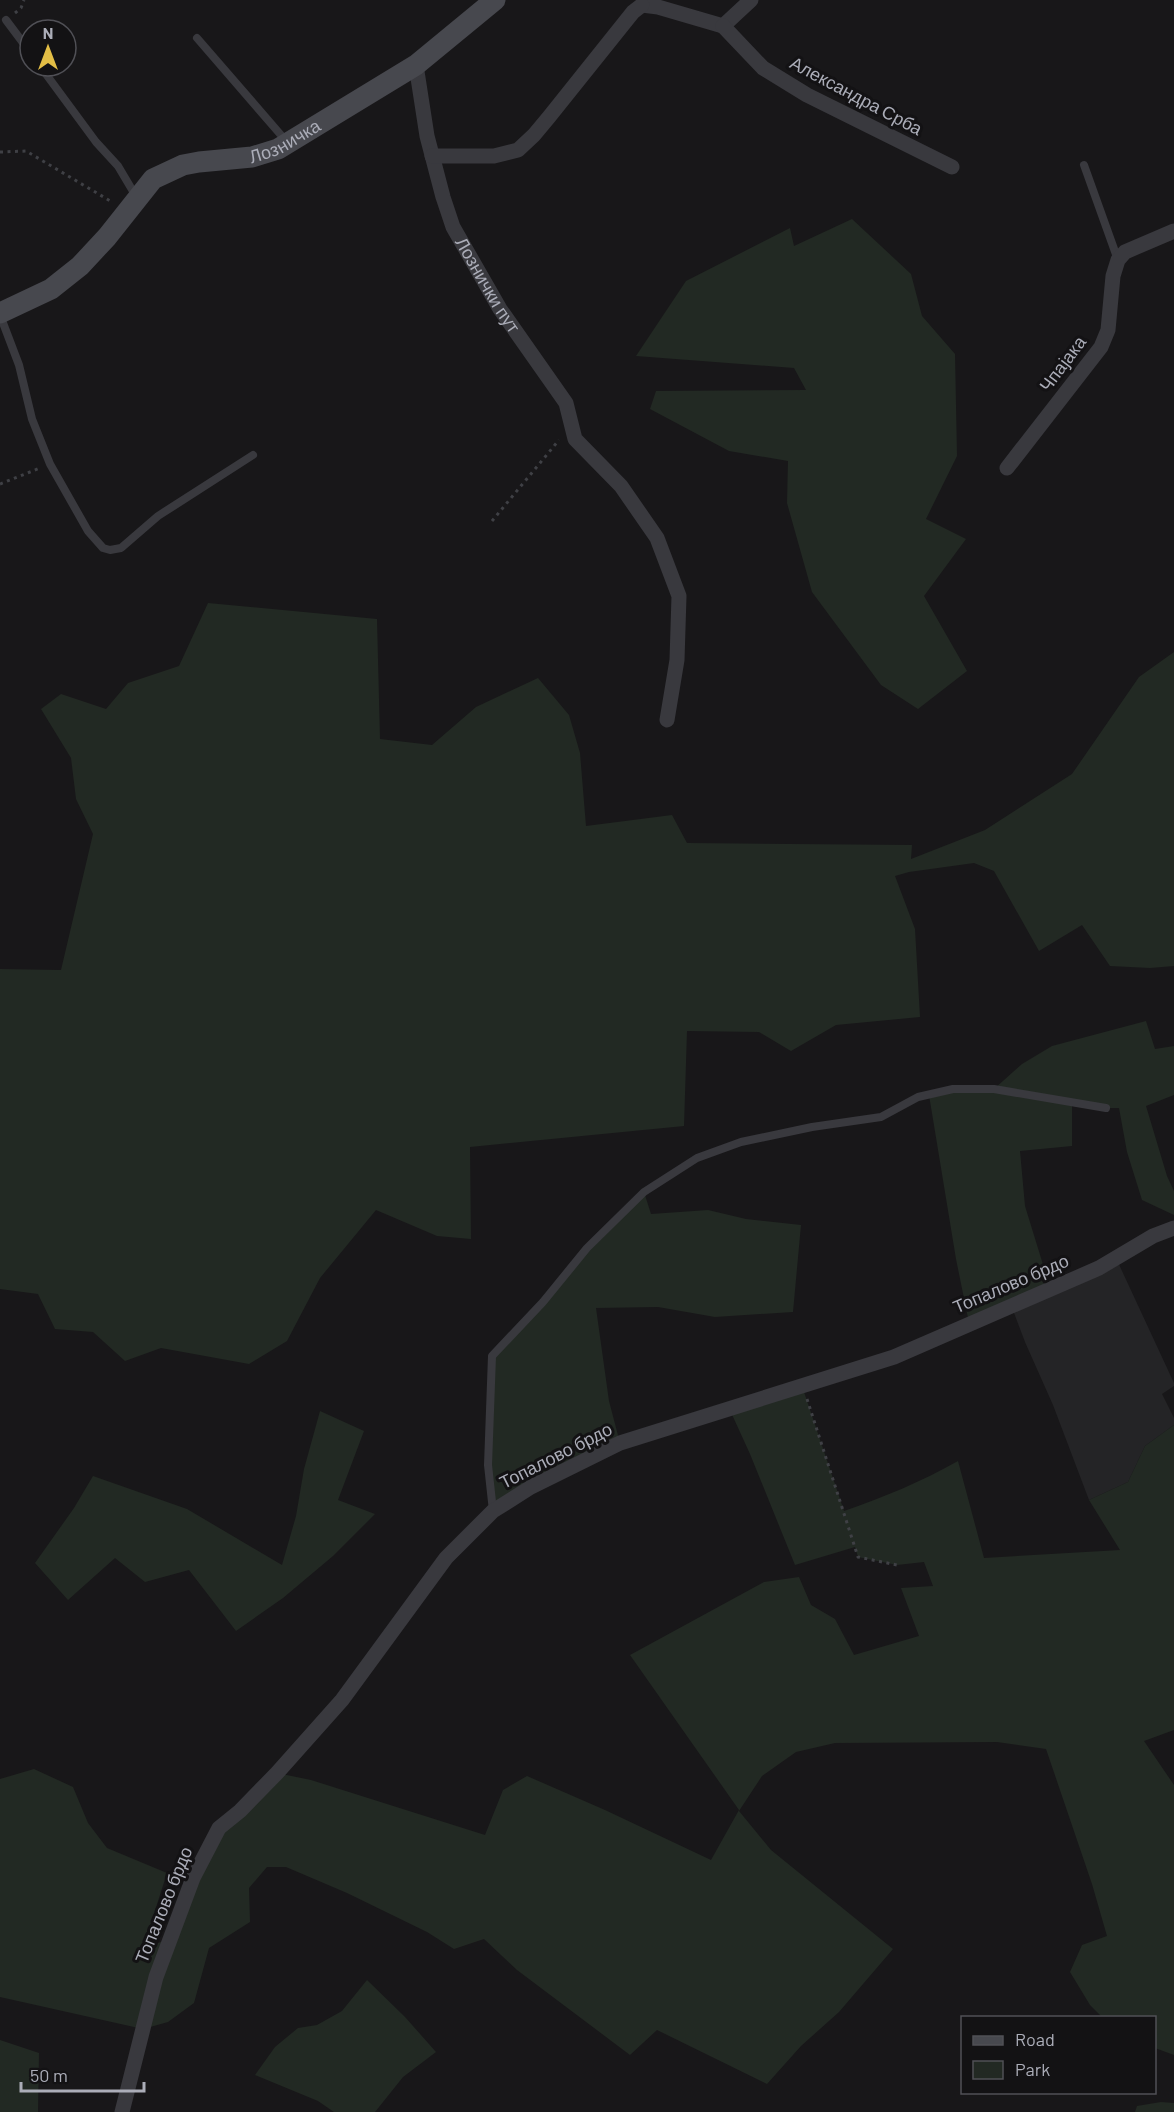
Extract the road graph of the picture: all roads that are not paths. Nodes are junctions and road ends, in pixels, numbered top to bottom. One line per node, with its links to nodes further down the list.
1 (495, 0): 8 (street, Лозничка)
2 (751, 0): 5 (street)
3 (643, 3): 5 (street, Александра Срба); 11 (street)
4 (6, 20): 6 (lane)
5 (723, 26): 13 (street, Александра Срба)
6 (18, 36)
7 (197, 38): 10 (lane)
8 (416, 65): 10 (street, Лозничка); 11 (street, Лознички пут)
9 (49, 78): 14 (lane)
10 (288, 143): 14 (street, Лозничка)
11 (432, 156): 20 (street, Лознички пут)
12 (1084, 165): 16 (lane)
13 (952, 167)
14 (132, 204): 17 (street, Лозничка)
15 (1174, 231): 16 (street)
16 (1118, 260): 19 (street, Чпајака)
17 (0, 314): 18 (lane)
18 (253, 455)
19 (1007, 468)
20 (667, 720)
21 (1106, 1108): 23 (lane)
22 (1174, 1228): 23 (street, Топалово брдо)
23 (493, 1510): 24 (street, Топалово брдо)
24 (122, 2112)

